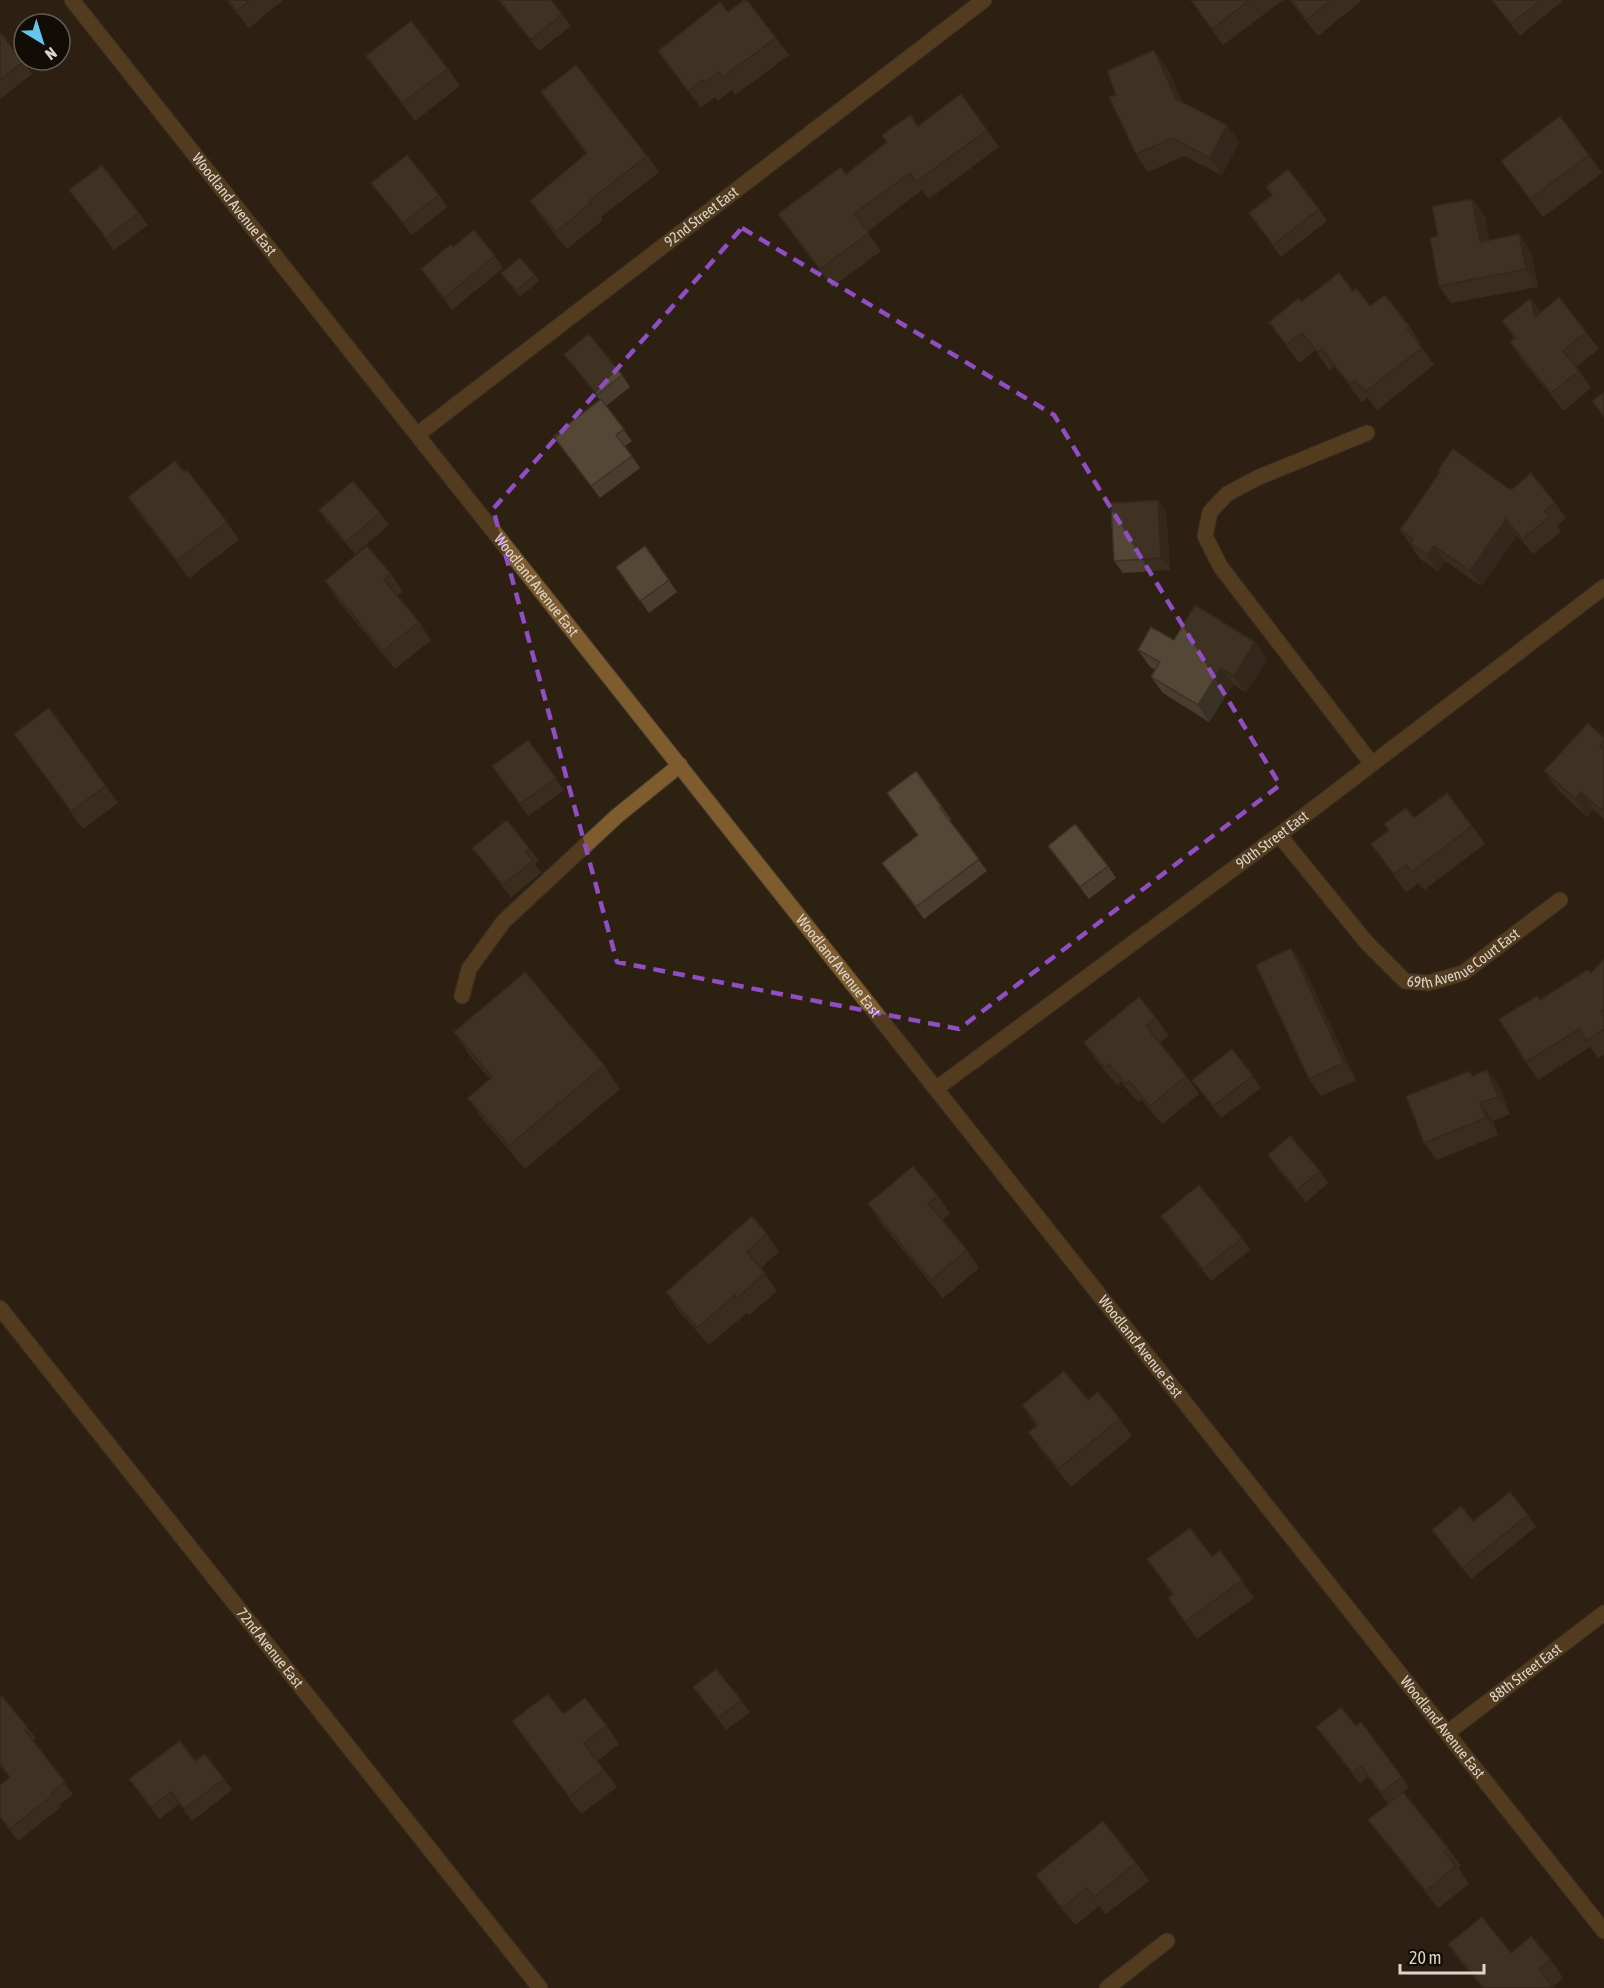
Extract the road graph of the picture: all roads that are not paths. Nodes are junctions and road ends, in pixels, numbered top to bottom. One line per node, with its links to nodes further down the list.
1 (72, 0): 4 (street, Woodland Avenue East)
2 (984, 0): 4 (street, 92nd Street East)
3 (1367, 433): 6 (street)
4 (418, 434): 7 (street, Woodland Avenue East)
5 (1604, 587): 6 (street, 90th Street East)
6 (1372, 764): 8 (street, 90th Street East)
7 (680, 765): 10 (street); 11 (street, Woodland Avenue East)
8 (1279, 835): 9 (street, 69th Avenue Court East); 11 (street, 90th Street East)
9 (1560, 900)
10 (462, 996)
11 (937, 1088): 14 (street, Woodland Avenue East)
12 (0, 1308): 17 (street, 72nd Avenue East)
13 (1604, 1613): 14 (street, 88th Street East)
14 (1447, 1733): 15 (street, Woodland Avenue East)
15 (1604, 1931)
16 (1167, 1941): 18 (street)
17 (540, 1988)
18 (1107, 1988)

